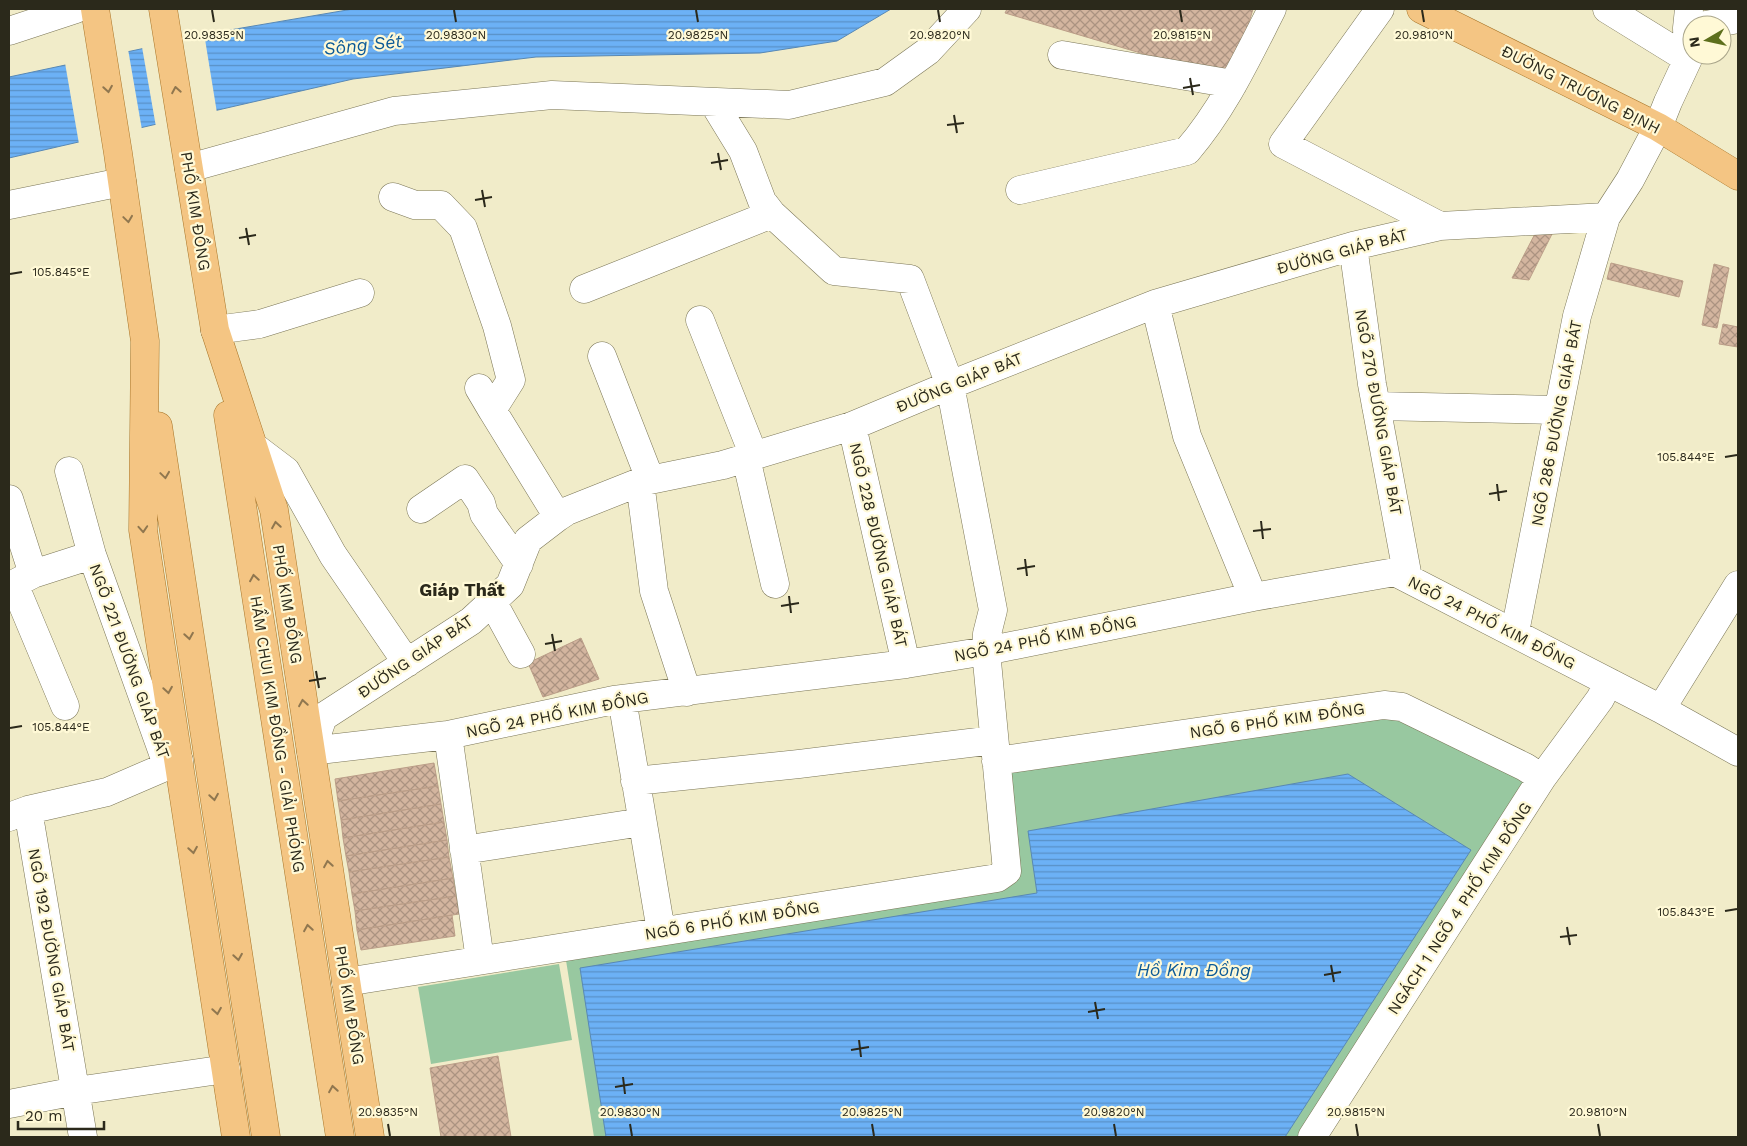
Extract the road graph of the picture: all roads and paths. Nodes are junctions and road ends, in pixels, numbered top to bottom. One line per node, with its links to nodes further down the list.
1 (76, 9): 9 (street)
2 (95, 9): 18 (main road, one-way to 18)
3 (967, 9): 14 (street)
4 (1272, 9): 13 (street)
5 (1380, 9): 24 (street)
6 (1421, 9): 15 (main road, ĐƯỜNG TRƯƠNG ĐỊNH)
7 (1607, 9): 11 (street)
8 (164, 20): 16 (main road, PHỐ KIM ĐỒNG, one-way to 8)
9 (9, 31)
10 (1062, 54): 13 (street)
11 (1682, 55)
12 (1685, 65): 15 (street)
13 (1234, 84): 19 (street)
14 (713, 102): 16 (street); 22 (street)
15 (1658, 127): 17 (main road, ĐƯỜNG TRƯƠNG ĐỊNH); 23 (street)
16 (189, 168): 30 (main road, PHỐ KIM ĐỒNG)
17 (1738, 176)
18 (122, 182): 21 (street); 31 (main road, one-way to 31)
19 (1020, 190)
20 (393, 197): 43 (street)
21 (9, 205)
22 (772, 214): 26 (street); 33 (street, NGÕ 6 PHỐ KIM ĐỒNG)
23 (1606, 217): 24 (street, ĐƯỜNG GIÁP BÁT); 35 (street, NGÕ 286 ĐƯỜNG GIÁP BÁT)
24 (1440, 226): 25 (street, ĐƯỜNG GIÁP BÁT)
25 (1353, 246): 28 (street, ĐƯỜNG GIÁP BÁT); 34 (street, NGÕ 270 ĐƯỜNG GIÁP BÁT)
26 (584, 289)
27 (360, 292): 30 (street)
28 (1155, 304): 33 (street, ĐƯỜNG GIÁP BÁT); 50 (street)
29 (700, 320): 38 (street)
30 (215, 330): 37 (main road, PHỐ KIM ĐỒNG); 81 (main road, HẦM CHUI KIM ĐỒNG - GIẢI PHÓNG, one-way to 30)
31 (145, 341): 66 (main road, one-way to 66); 80 (main road, one-way to 80)
32 (602, 356): 40 (street)
33 (950, 385): 36 (street, ĐƯỜNG GIÁP BÁT); 53 (street, NGÕ 6 PHỐ KIM ĐỒNG)
34 (1376, 406): 35 (street); 47 (street, NGÕ 270 ĐƯỜNG GIÁP BÁT)
35 (1558, 410): 52 (street, NGÕ 286 ĐƯỜNG GIÁP BÁT)
36 (852, 426): 38 (street, ĐƯỜNG GIÁP BÁT); 56 (street, NGÕ 228 ĐƯỜNG GIÁP BÁT)
37 (253, 446): 55 (street); 64 (main road, PHỐ KIM ĐỒNG, one-way to 37)
38 (750, 457): 40 (street, ĐƯỜNG GIÁP BÁT); 48 (street)
39 (68, 471): 44 (street, NGÕ 221 ĐƯỜNG GIÁP BÁT)
40 (645, 481): 43 (street, ĐƯỜNG GIÁP BÁT); 58 (street)
41 (9, 499): 46 (street)
42 (422, 509): 45 (street)
43 (558, 517): 45 (street, ĐƯỜNG GIÁP BÁT)
44 (92, 555): 46 (street, NGÕ 221 ĐƯỜNG GIÁP BÁT); 66 (street, NGÕ 221 ĐƯỜNG GIÁP BÁT)
45 (519, 564): 51 (street, ĐƯỜNG GIÁP BÁT)
46 (33, 574): 60 (street, NGÕ 221 ĐƯỜNG GIÁP BÁT)
47 (1408, 578): 50 (street, NGÕ 24 PHỐ KIM ĐỒNG); 52 (street, NGÕ 24 PHỐ KIM ĐỒNG)
48 (775, 584)
49 (1738, 585): 61 (street)
50 (1253, 597): 53 (street, NGÕ 24 PHỐ KIM ĐỒNG)
51 (492, 601): 54 (street); 55 (street, ĐƯỜNG GIÁP BÁT)
52 (1515, 632): 57 (street, NGÕ 24 PHỐ KIM ĐỒNG)
53 (986, 651): 56 (street, NGÕ 24 PHỐ KIM ĐỒNG); 63 (street, NGÕ 6 PHỐ KIM ĐỒNG)
54 (521, 654)
55 (407, 663): 64 (street, ĐƯỜNG GIÁP BÁT)
56 (906, 664): 58 (street, NGÕ 24 PHỐ KIM ĐỒNG)
57 (1609, 682): 61 (street, NGÕ 24 PHỐ KIM ĐỒNG); 67 (street, NGÁCH 1 NGÕ 4 PHỐ KIM ĐỒNG)
58 (686, 692): 59 (street, NGÕ 24 PHỐ KIM ĐỒNG)
59 (622, 699): 62 (street, NGÕ 24 PHỐ KIM ĐỒNG); 68 (street)
60 (65, 706)
61 (1661, 709): 65 (street, NGÕ 24 PHỐ KIM ĐỒNG)
62 (448, 735): 64 (street, NGÕ 24 PHỐ KIM ĐỒNG); 71 (street)
63 (995, 750): 67 (street, NGÕ 6 PHỐ KIM ĐỒNG); 68 (street); 72 (street, NGÕ 6 PHỐ KIM ĐỒNG)
64 (311, 751): 74 (main road, PHỐ KIM ĐỒNG, one-way to 64)
65 (1738, 752)
66 (173, 764): 69 (street); 75 (main road, one-way to 75)
67 (1542, 778): 83 (street, NGÁCH 1 NGÕ 4 PHỐ KIM ĐỒNG)
68 (635, 781): 70 (street)
69 (18, 813): 76 (street, NGÕ 192 ĐƯỜNG GIÁP BÁT)
70 (642, 822): 71 (street); 72 (street)
71 (464, 850): 73 (street)
72 (661, 931): 73 (street, NGÕ 6 PHỐ KIM ĐỒNG)
73 (480, 960): 74 (street, NGÕ 6 PHỐ KIM ĐỒNG)
74 (346, 982): 82 (main road, PHỐ KIM ĐỒNG)
75 (226, 1069): 76 (street); 79 (main road)
76 (76, 1092): 77 (street); 78 (street, NGÕ 192 ĐƯỜNG GIÁP BÁT)
77 (9, 1104)
78 (83, 1137)
79 (236, 1137)
80 (266, 1137)
81 (340, 1137)
82 (370, 1137)
83 (1312, 1137)

